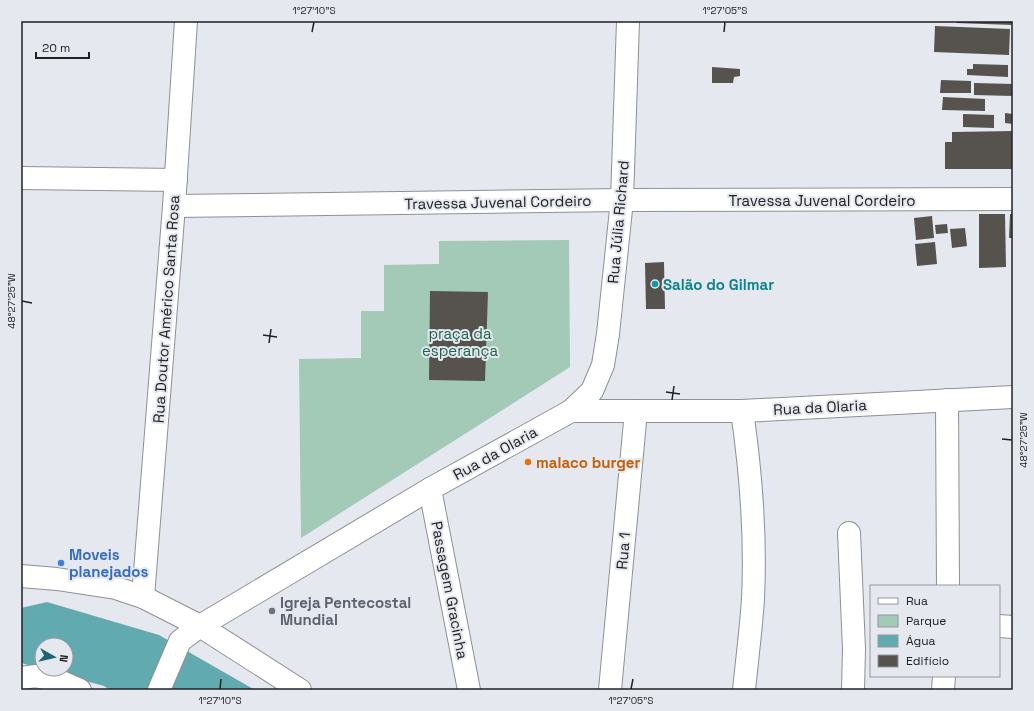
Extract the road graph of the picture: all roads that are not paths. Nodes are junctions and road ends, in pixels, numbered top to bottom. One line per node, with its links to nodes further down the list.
1 (186, 21): 4 (street, Rua Doutor Américo Santa Rosa)
2 (628, 21): 6 (street, Rua Júlia Richard)
3 (21, 178): 4 (street)
4 (176, 180): 7 (street, Rua Doutor Américo Santa Rosa)
5 (1013, 199): 6 (street, Travessa Juvenal Cordeiro)
6 (622, 200): 7 (street, Travessa Juvenal Cordeiro); 10 (street, Rua Júlia Richard)
7 (174, 206): 17 (street, Rua Doutor Américo Santa Rosa)
8 (1013, 397): 9 (street, Rua da Olaria)
9 (946, 400): 12 (street, Rua da Olaria); 16 (street)
10 (571, 411): 11 (street, Rua da Olaria); 13 (street, Rua da Olaria)
11 (636, 411): 12 (street, Rua da Olaria); 28 (street, Rua 1)
12 (742, 411): 29 (street)
13 (430, 489): 18 (street, Rua da Olaria); 27 (street, Passagem Gracinha)
14 (848, 533): 21 (street)
15 (21, 576): 17 (street)
16 (948, 585)
17 (143, 597): 18 (street)
18 (200, 626): 25 (street, Rua da Olaria); 26 (street)
19 (1000, 626): 20 (street)
20 (1013, 627)
21 (863, 649): 30 (street)
22 (944, 677): 31 (street)
23 (21, 678): 24 (street)
24 (80, 690)
25 (159, 690)
26 (300, 690)
27 (469, 690)
28 (610, 690)
29 (744, 690)
30 (853, 690)
31 (943, 690)

